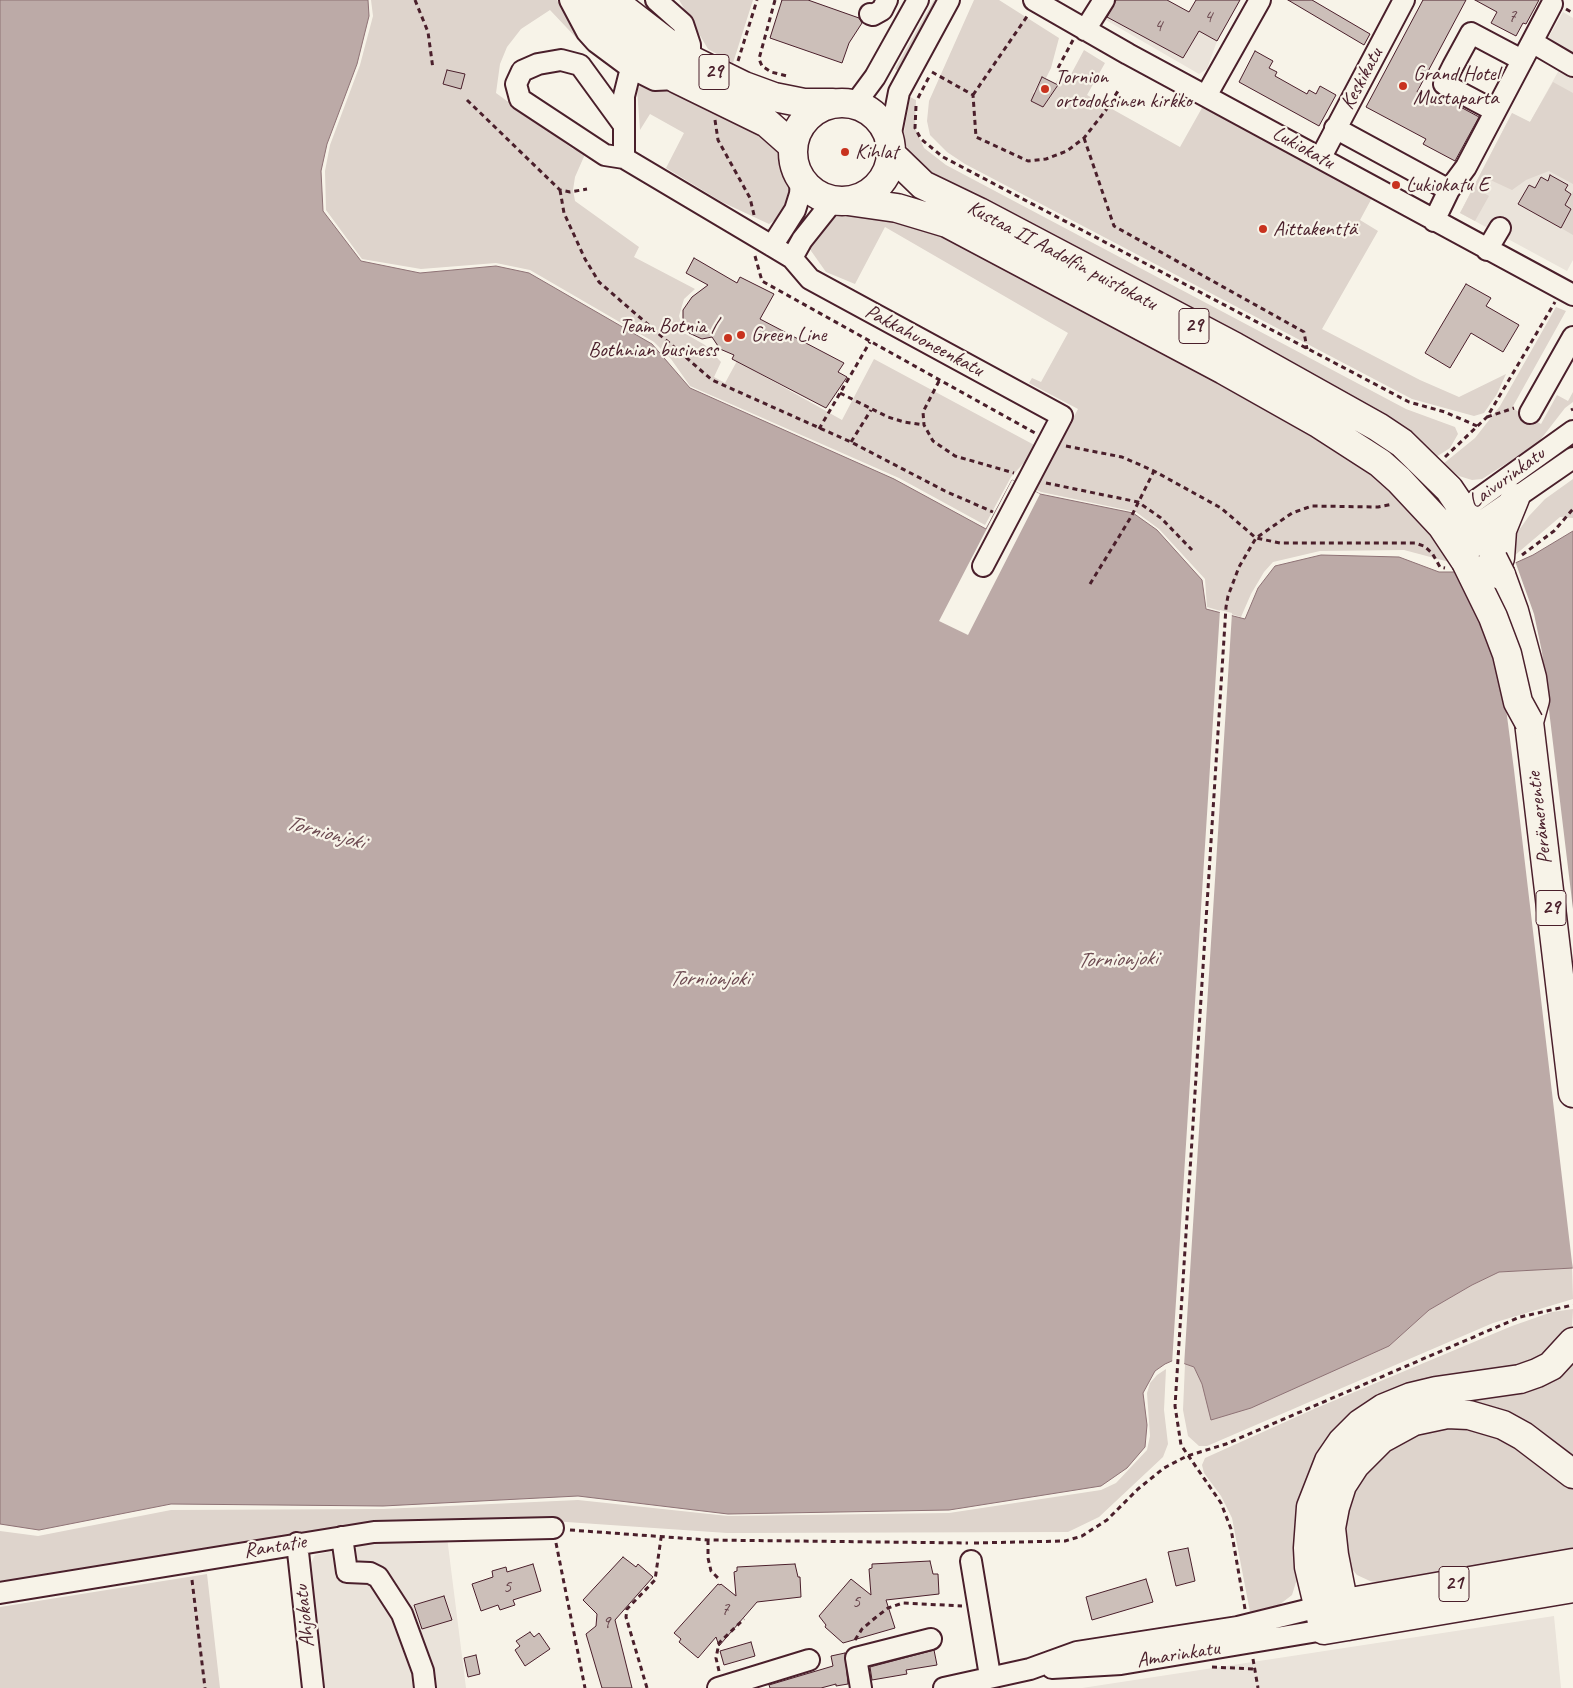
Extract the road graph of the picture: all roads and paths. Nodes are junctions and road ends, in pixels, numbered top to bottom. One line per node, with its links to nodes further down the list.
1 (415, 0): 25 (path)
2 (570, 0): 22 (street)
3 (579, 0): 24 (highway, 29)
4 (612, 0): 24 (highway, 29)
5 (656, 0): 24 (street)
6 (758, 0): 20 (path)
7 (775, 0): 27 (path)
8 (887, 0): 16 (street)
9 (918, 0): 33 (street)
10 (949, 0): 29 (street)
11 (1104, 0): 17 (street)
12 (1260, 0): 31 (street)
13 (1404, 0): 36 (street, Keskikatu)
14 (1552, 4): 18 (street)
15 (1032, 6): 17 (street, Lukiokatu); 30 (path)
16 (870, 14)
17 (1080, 34): 23 (path); 31 (street, Lukiokatu)
18 (1532, 42): 19 (street); 21 (street)
19 (1522, 60): 34 (street); 34 (street)
20 (738, 62)
21 (1573, 66)
22 (630, 68): 24 (street); 35 (street)
23 (1058, 68)
24 (684, 69): 33 (highway, 29); 38 (highway, 29)
25 (433, 70)
26 (932, 72): 30 (path)
27 (791, 77)
28 (1118, 91): 37 (path)
29 (899, 92): 39 (street); 55 (path)
30 (974, 95): 37 (path)
31 (1206, 96): 41 (street, Lukiokatu)
32 (468, 100): 44 (path)
33 (845, 104): 38 (highway); 39 (highway, 29)
34 (1495, 111): 45 (street)
35 (623, 124): 40 (street); 40 (street, Pakkahuoneenkatu)
36 (1335, 128): 41 (street, Keskikatu); 45 (street)
37 (1084, 138): 55 (path)
38 (793, 146): 42 (highway)
39 (891, 146): 46 (highway); 76 (highway, Kustaa II Aadolfin puistokatu / 29)
40 (614, 157): 49 (street, Pakkahuoneenkatu)
41 (1320, 157): 47 (street, Lukiokatu)
42 (801, 180): 46 (highway, 29); 49 (street)
43 (587, 189): 44 (path)
44 (560, 190): 63 (path)
45 (1449, 190): 47 (street)
46 (841, 201): 51 (street); 76 (highway, Kustaa II Aadolfin puistokatu / 29)
47 (1434, 221): 50 (street, Lukiokatu)
48 (1500, 228): 50 (street)
49 (772, 246): 51 (street, Pakkahuoneenkatu)
50 (1487, 250): 52 (street, Lukiokatu)
51 (792, 258): 69 (street, Pakkahuoneenkatu)
52 (1568, 292): 60 (path)
53 (1573, 337): 59 (street)
54 (870, 342): 57 (path)
55 (1307, 348): 62 (path)
56 (939, 381): 61 (path)
57 (840, 393): 58 (path); 63 (path)
58 (871, 410): 61 (path); 65 (path)
59 (1530, 412): 60 (path)
60 (1487, 417): 62 (path)
61 (924, 425): 69 (path)
62 (1477, 426): 67 (path)
63 (819, 429): 65 (path)
64 (1573, 431): 76 (street, Laivurinkatu)
65 (851, 442): 74 (path)
66 (1573, 458): 70 (street, Laivurinkatu)
67 (1442, 460)
68 (1154, 471): 72 (path)
69 (1031, 477): 72 (path); 74 (street)
70 (1515, 498): 76 (street, Laivurinkatu); 78 (highway)
71 (1399, 501): 75 (path)
72 (1138, 502): 77 (path); 80 (path)
73 (1573, 509): 78 (path)
74 (1009, 519): 79 (street)
75 (1256, 538): 76 (path); 85 (path)
76 (1458, 539): 78 (highway, Perämerentie / 29); 81 (highway, Perämerentie / 29, bridge)
77 (1192, 550)
78 (1502, 563): 81 (highway, Perämerentie / 29)
79 (983, 566)
80 (1090, 584)
81 (1529, 722): 82 (highway, Perämerentie / 29)
82 (1573, 1093)
83 (1573, 1305): 85 (path)
84 (1573, 1342): 99 (highway)
85 (1187, 1456): 90 (path); 98 (path)
86 (1573, 1474): 99 (highway)
87 (553, 1528): 88 (street, Rantatie); 89 (path); 110 (path)
88 (342, 1537): 91 (street, Rantatie); 109 (street)
89 (661, 1538): 90 (path); 111 (path)
90 (708, 1540): 95 (path)
91 (297, 1543): 92 (street, Rantatie); 108 (street, Ahjokatu)
92 (189, 1561): 96 (street, Rantatie); 107 (path)
93 (971, 1561): 97 (street)
94 (1569, 1576): 99 (highway, 21)
95 (720, 1580)
96 (0, 1593)
97 (978, 1607): 103 (path); 105 (street)
98 (1245, 1613)
99 (1334, 1617): 105 (street, Amarinkatu)
100 (744, 1619): 106 (path)
101 (931, 1639): 103 (street)
102 (1252, 1657): 114 (path)
103 (856, 1658): 112 (street)
104 (809, 1660): 106 (street)
105 (990, 1676): 113 (street, Amarinkatu)
106 (720, 1687)
107 (205, 1688)
108 (313, 1688)
109 (425, 1688)
110 (586, 1688)
111 (647, 1688)
112 (861, 1688)
113 (944, 1688)
114 (1258, 1688)

